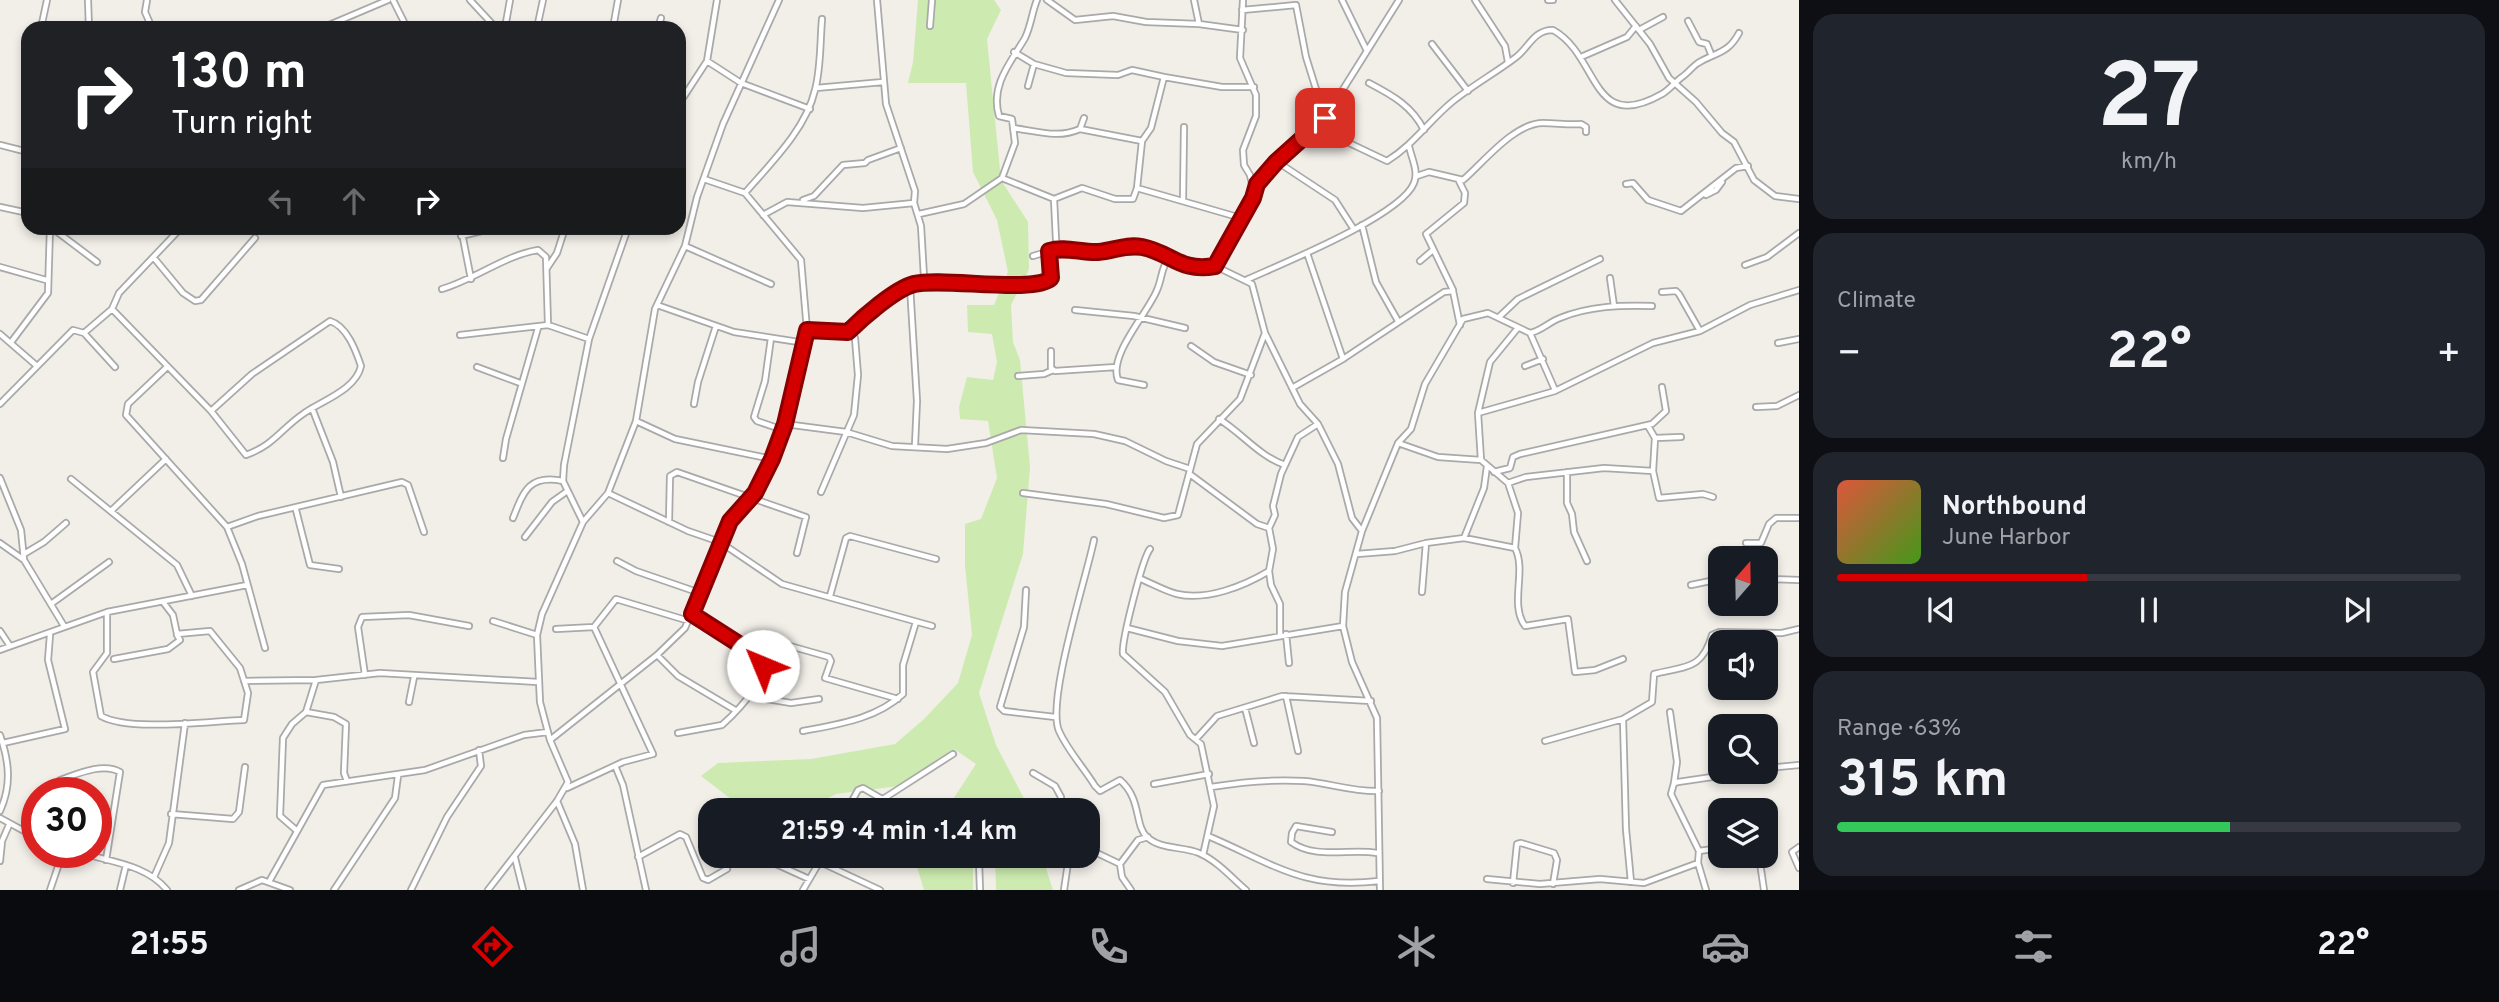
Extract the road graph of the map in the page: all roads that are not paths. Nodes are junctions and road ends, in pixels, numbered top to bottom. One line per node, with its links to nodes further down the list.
1 (47, 0): 26 (street)
2 (88, 0): 27 (street)
3 (147, 0): 28 (street)
4 (391, 0): 29 (street); 30 (street)
5 (470, 0): 31 (street)
6 (510, 0): 32 (street)
7 (544, 0): 33 (street)
8 (618, 0): 34 (street)
9 (717, 0): 47 (street)
10 (779, 0): 52 (street)
11 (877, 0): 51 (street)
12 (932, 0): 38 (street)
13 (1037, 0): 43 (street)
14 (1047, 0): 37 (street)
15 (1194, 0): 37 (street)
16 (1242, 0): 22 (street)
17 (1342, 0): 44 (street)
18 (1399, 0): 44 (street)
19 (1475, 0): 48 (street)
20 (1615, 0): 39 (street)
21 (1296, 3): 22 (street); 62 (street)
22 (1242, 10): 40 (street)
23 (1663, 17): 39 (street)
24 (661, 18): 35 (street)
25 (822, 19): 57 (street)
26 (42, 21)
27 (89, 21)
28 (149, 21)
29 (339, 21)
30 (403, 21)
31 (490, 21)
32 (506, 21)
33 (539, 21)
34 (614, 21)
35 (660, 21)
36 (1688, 21): 46 (street)
37 (1199, 23): 40 (street)
38 (930, 26)
39 (1638, 28): 45 (street); 54 (street)
40 (1243, 30): 56 (street)
41 (1739, 33): 46 (street)
42 (1432, 44): 58 (street)
43 (1014, 52): 49 (street); 64 (street)
44 (1368, 52): 62 (street)
45 (1581, 57): 48 (street); 54 (street)
46 (1708, 58): 54 (street)
47 (707, 61): 52 (street); 59 (street)
48 (1508, 62): 58 (street)
49 (1034, 64): 50 (street); 55 (street)
50 (1164, 77): 56 (street); 68 (street)
51 (883, 82): 57 (street); 71 (street)
52 (741, 83): 60 (street); 77 (street)
53 (1369, 83): 66 (street)
54 (1674, 83): 74 (street)
55 (1028, 86)
56 (1254, 87): 82 (street)
57 (816, 88): 60 (street)
58 (1468, 91): 66 (street)
59 (686, 93)
60 (810, 109): 81 (street)
61 (1084, 118): 65 (street)
62 (1323, 120): 70 (street); 73 (street)
63 (1184, 127): 85 (street)
64 (1013, 128): 65 (street); 76 (street)
65 (1080, 129): 68 (street)
66 (1424, 130): 70 (street)
67 (1586, 132): 78 (street)
68 (1142, 141): 80 (street)
69 (0, 145): 72 (street)
70 (1409, 146): 75 (street)
71 (901, 148): 86 (street); 87 (street)
72 (21, 150)
73 (1276, 162): 82 (street); 94 (street)
74 (1748, 166): 79 (street); 84 (street)
75 (1416, 177): 78 (street); 93 (street)
76 (1002, 178): 83 (street); 90 (street)
77 (704, 179): 81 (street); 104 (street)
78 (1459, 180): 106 (street)
79 (1626, 184)
80 (1137, 188): 83 (street); 85 (street)
81 (745, 192): 91 (street)
82 (1254, 194): 92 (street)
83 (1054, 199): 105 (street)
84 (1799, 199)
85 (1183, 200): 92 (street)
86 (799, 202): 87 (street); 91 (street)
87 (914, 203): 90 (street)
88 (0, 207): 89 (street)
89 (21, 212)
90 (919, 214): 125 (street)
91 (763, 215): 146 (street)
92 (1241, 218): 118 (street)
93 (1362, 225): 94 (street); 139 (street)
94 (1353, 228): 108 (street)
95 (1799, 233): 117 (street)
96 (50, 235): 123 (street)
97 (60, 235): 116 (street)
98 (175, 235): 111 (street)
99 (465, 235): 102 (street)
100 (563, 235): 112 (street)
101 (626, 235): 156 (street)
102 (461, 236): 122 (street)
103 (255, 238): 111 (street)
104 (685, 246): 126 (street); 132 (street)
105 (1060, 248): 107 (street); 113 (street)
106 (1433, 250): 115 (street); 129 (street)
107 (1049, 251): 109 (street); 125 (street)
108 (1307, 253): 124 (street); 162 (street)
109 (1033, 256)
110 (546, 257): 112 (street); 120 (street); 122 (street)
111 (154, 258): 135 (street)
112 (554, 259): 120 (street)
113 (1168, 259): 118 (street); 138 (street)
114 (1600, 259): 137 (street)
115 (1420, 261)
116 (97, 262)
117 (1745, 265)
118 (1215, 266): 124 (street)
119 (0, 267): 123 (street)
120 (547, 268): 140 (street)
121 (1610, 278): 133 (street)
122 (471, 279): 128 (street)
123 (46, 280): 157 (street)
124 (1246, 280): 149 (street)
125 (916, 283): 127 (street)
126 (771, 284)
127 (910, 286): 148 (street); 194 (street)
128 (442, 289)
129 (1453, 290): 139 (street); 141 (street)
130 (1799, 290): 147 (street)
131 (1662, 292): 147 (street)
132 (657, 305): 142 (street); 186 (street)
133 (1614, 306): 134 (street); 151 (street)
134 (1652, 306)
135 (112, 309): 150 (street); 169 (street)
136 (1075, 310): 138 (street)
137 (1499, 317): 141 (street); 145 (street)
138 (1140, 318): 144 (street); 168 (street)
139 (1398, 321): 162 (street)
140 (548, 325): 143 (street); 156 (street)
141 (1460, 325): 193 (street)
142 (716, 326): 154 (street); 180 (street)
143 (538, 328): 153 (street); 173 (street)
144 (1185, 328)
145 (1517, 329): 151 (street); 184 (street)
146 (807, 330): 148 (street); 158 (street)
147 (1700, 331): 177 (street)
148 (848, 332): 190 (street)
149 (1265, 332): 171 (street); 176 (street)
150 (83, 333): 164 (street); 166 (street)
151 (1530, 333): 163 (street)
152 (0, 334): 157 (street)
153 (460, 335)
154 (771, 338): 158 (street); 189 (street)
155 (1799, 338): 159 (street)
156 (589, 339): 207 (street)
157 (12, 341): 164 (street)
158 (805, 343): 189 (street)
159 (1778, 343)
160 (1191, 346): 171 (street)
161 (1051, 351): 170 (street)
162 (1343, 359): 176 (street)
163 (1543, 359): 165 (street); 177 (street)
164 (37, 366): 179 (street)
165 (1525, 366)
166 (115, 367)
167 (477, 367): 173 (street)
168 (1116, 367): 170 (street); 174 (street)
169 (166, 368): 183 (street); 196 (street)
170 (1053, 369): 172 (street)
171 (1251, 375): 185 (street)
172 (1018, 376)
173 (520, 383): 195 (street)
174 (1144, 385)
175 (1662, 387): 188 (street)
176 (1292, 388): 187 (street)
177 (1555, 391): 184 (street)
178 (1799, 395): 181 (street)
179 (0, 404)
180 (694, 404)
181 (1756, 407)
182 (312, 408): 183 (street); 183 (street); 213 (street)
183 (211, 411)
184 (1478, 414): 198 (street)
185 (1219, 419): 199 (street); 202 (street)
186 (636, 421): 197 (street); 211 (street)
187 (1318, 424): 199 (street); 225 (street)
188 (1648, 425): 192 (street); 203 (street)
189 (784, 427): 190 (street); 197 (street)
190 (846, 432): 194 (street); 210 (street)
191 (1681, 437): 192 (street)
192 (1655, 438): 201 (street)
193 (1398, 443): 198 (street); 225 (street)
194 (915, 445): 202 (street)
195 (503, 458)
196 (166, 459): 217 (street); 223 (street)
197 (772, 459): 215 (street)
198 (1481, 460): 200 (street)
199 (1285, 465): 224 (street)
200 (1487, 466): 203 (street); 228 (street)
201 (1653, 471): 204 (street); 214 (street)
202 (1190, 472): 212 (street); 224 (street)
203 (1494, 472): 208 (street)
204 (1567, 472): 208 (street); 241 (street)
205 (0, 478): 238 (street)
206 (71, 479): 217 (street)
207 (563, 481): 209 (street); 219 (street)
208 (1508, 483): 234 (street)
209 (566, 492): 220 (street); 227 (street)
210 (821, 492)
211 (608, 493): 220 (street); 221 (street)
212 (1023, 493)
213 (341, 497): 216 (street); 226 (street)
214 (1713, 497)
215 (752, 498): 221 (street); 230 (street); 236 (street)
216 (296, 510): 223 (street); 243 (street)
217 (111, 511): 254 (street)
218 (1799, 517): 233 (street)
219 (513, 518)
220 (583, 522): 275 (street)
221 (669, 522): 230 (street)
222 (65, 523): 238 (street)
223 (227, 527): 249 (street)
224 (1269, 528): 244 (street)
225 (1362, 531): 237 (street)
226 (424, 532)
227 (525, 537)
228 (1464, 538): 232 (street); 234 (street)
229 (1094, 540): 300 (street)
230 (720, 542): 253 (street); 255 (street)
231 (0, 543): 238 (street)
232 (1426, 543): 237 (street); 252 (street)
233 (1746, 543)
234 (1515, 548): 282 (street)
235 (1150, 549): 245 (street)
236 (797, 553)
237 (1357, 554): 266 (street)
238 (24, 557): 257 (street)
239 (936, 559): 255 (street)
240 (617, 561): 253 (street)
241 (1587, 561)
242 (110, 562): 257 (street)
243 (339, 569)
244 (1269, 570): 245 (street); 274 (street)
245 (1141, 579): 268 (street)
246 (1778, 579): 247 (street)
247 (1799, 580)
248 (1708, 582): 250 (street)
249 (247, 585): 254 (street); 277 (street)
250 (1691, 586)
251 (1027, 590): 300 (street)
252 (1422, 592)
253 (700, 593): 259 (street)
254 (192, 596): 256 (street)
255 (830, 596): 262 (street)
256 (163, 603): 258 (street); 273 (street)
257 (51, 604): 263 (street)
258 (107, 612): 263 (street); 302 (street)
259 (692, 614): 261 (street); 278 (street)
260 (493, 621): 275 (street)
261 (689, 621): 267 (street); 280 (street)
262 (916, 622): 265 (street); 293 (street)
263 (64, 626): 272 (street)
264 (469, 626): 284 (street)
265 (932, 626)
266 (1343, 626): 274 (street); 294 (street)
267 (594, 627): 269 (street); 289 (street)
268 (1127, 628): 274 (street); 307 (street)
269 (555, 629)
270 (1799, 629): 301 (street)
271 (0, 631): 276 (street)
272 (51, 634): 276 (street); 310 (street)
273 (177, 634): 281 (street); 287 (street)
274 (1283, 634): 283 (street)
275 (537, 635): 288 (street)
276 (10, 646): 279 (street)
277 (265, 648)
278 (761, 649): 290 (street); 293 (street)
279 (0, 650)
280 (657, 655): 289 (street); 297 (street)
281 (114, 659)
282 (1623, 659)
283 (1289, 663)
284 (365, 674): 285 (street); 286 (street)
285 (414, 677): 288 (street); 295 (street)
286 (316, 680): 287 (street); 298 (street)
287 (244, 681): 302 (street)
288 (538, 682): 304 (street)
289 (619, 685): 308 (street); 318 (street)
290 (749, 696): 292 (street); 297 (street)
291 (1286, 696): 294 (street); 296 (street); 313 (street)
292 (819, 699)
293 (898, 699): 303 (street)
294 (1371, 701): 331 (street)
295 (409, 702)
296 (1245, 708): 307 (street); 311 (street)
297 (734, 710): 305 (street)
298 (306, 712): 319 (street); 342 (street)
299 (1670, 712): 327 (street)
300 (1055, 718): 346 (street)
301 (1623, 719): 309 (street); 374 (street)
302 (185, 723): 338 (street)
303 (803, 731)
304 (548, 732): 308 (street); 312 (street)
305 (678, 733)
306 (0, 735): 310 (street)
307 (1196, 739): 321 (street)
308 (550, 740): 330 (street)
309 (1545, 741)
310 (3, 743): 337 (street)
311 (1254, 743)
312 (479, 750): 322 (street); 383 (street)
313 (1298, 751)
314 (953, 754): 334 (street)
315 (1799, 765): 317 (street)
316 (246, 767): 338 (street)
317 (1778, 767)
318 (616, 768): 330 (street); 354 (street)
319 (344, 773): 325 (street); 326 (street)
320 (1033, 774): 335 (street)
321 (1209, 774): 328 (street); 329 (street)
322 (398, 776): 325 (street); 382 (street)
323 (70, 777): 340 (street)
324 (1708, 778): 327 (street)
325 (347, 781): 326 (street)
326 (334, 783): 342 (street)
327 (1674, 783): 349 (street)
328 (1154, 784)
329 (1211, 786): 331 (street); 345 (street)
330 (566, 789): 336 (street)
331 (1379, 791): 350 (street)
332 (854, 798): 333 (street)
333 (881, 798)
334 (885, 798)
335 (1061, 798)
336 (557, 801): 353 (street); 386 (street)
337 (0, 811)
338 (171, 814): 369 (street)
339 (0, 818): 341 (street)
340 (112, 822)
341 (9, 825): 343 (street); 355 (street)
342 (296, 830): 372 (street)
343 (21, 831)
344 (1332, 832): 350 (street)
345 (1208, 836): 352 (street); 373 (street)
346 (1148, 837): 352 (street); 358 (street)
347 (1799, 847): 367 (street)
348 (1708, 850): 349 (street)
349 (1699, 851): 357 (street)
350 (1377, 853): 373 (street)
351 (1100, 854): 358 (street)
352 (1203, 855): 393 (street)
353 (514, 857): 384 (street); 385 (street)
354 (638, 857): 368 (street); 387 (street)
355 (0, 861)
356 (112, 862): 359 (street)
357 (1698, 863): 374 (street); 395 (street)
358 (1120, 864): 392 (street)
359 (126, 865): 369 (street); 379 (street)
360 (58, 868): 378 (street)
361 (785, 868): 370 (street)
362 (816, 868): 370 (street)
363 (833, 868): 389 (street)
364 (979, 868): 390 (street)
365 (1067, 868): 391 (street)
366 (1760, 868): 396 (street)
367 (1799, 868)
368 (727, 869)
369 (154, 877): 377 (street)
370 (809, 879): 388 (street)
371 (1487, 879): 375 (street)
372 (270, 880): 380 (street); 381 (street)
373 (1380, 881): 394 (street)
374 (1631, 882): 376 (street)
375 (1513, 883): 376 (street); 376 (street)
376 (1553, 884)
377 (165, 889)
378 (50, 890)
379 (120, 890)
380 (239, 890)
381 (290, 890)
382 (334, 890)
383 (411, 890)
384 (488, 890)
385 (523, 890)
386 (583, 890)
387 (646, 890)
388 (803, 890)
389 (880, 890)
390 (979, 890)
391 (1064, 890)
392 (1131, 890)
393 (1246, 890)
394 (1380, 890)
395 (1706, 890)
396 (1763, 890)

